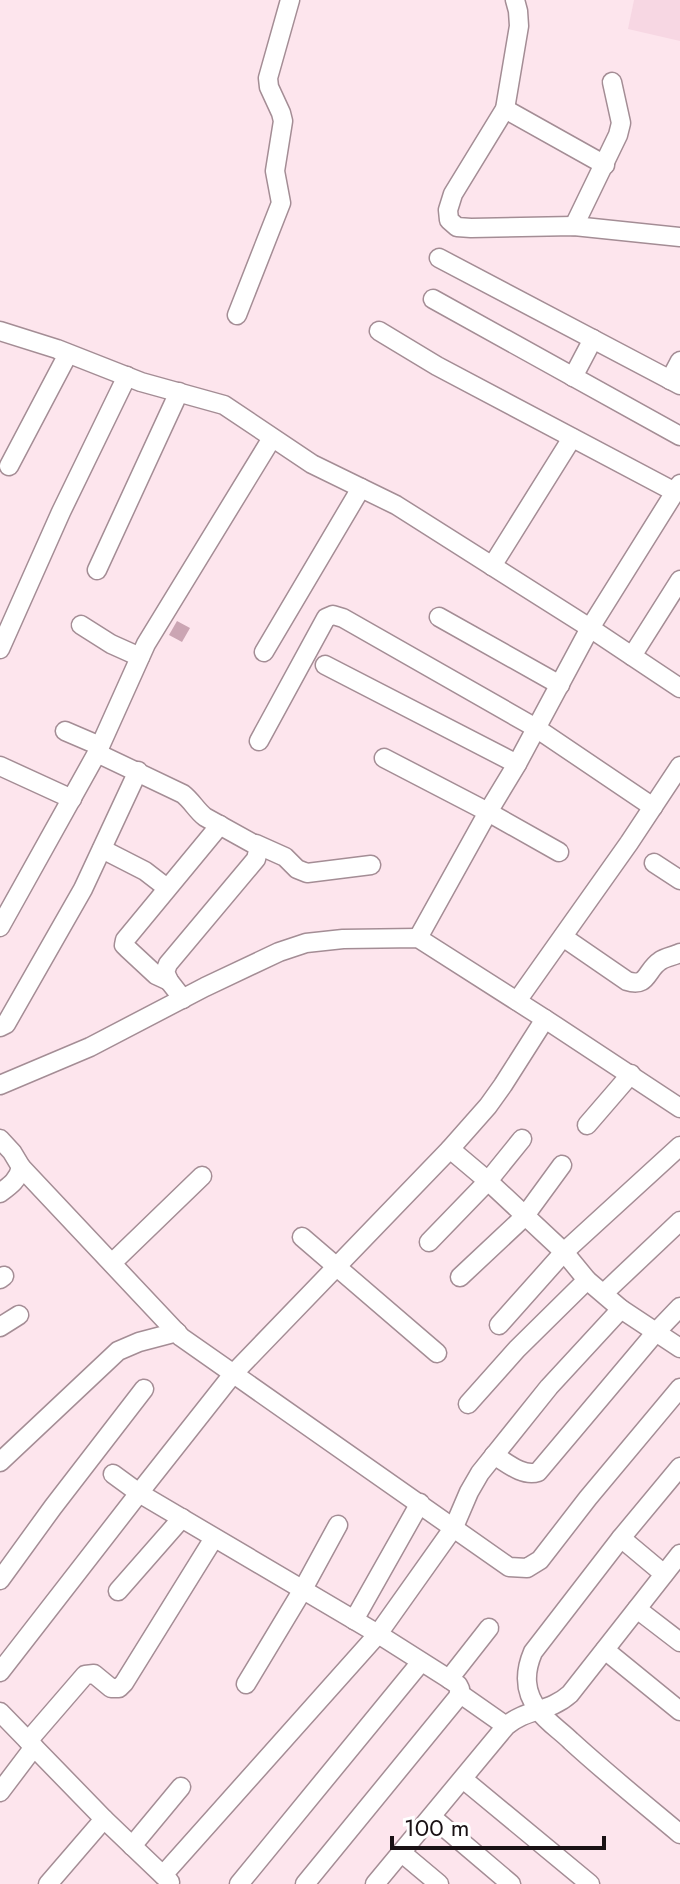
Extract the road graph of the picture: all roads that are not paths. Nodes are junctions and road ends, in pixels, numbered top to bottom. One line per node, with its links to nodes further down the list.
1 (290, 0): 10 (street)
2 (515, 0): 4 (street)
3 (612, 82): 5 (street)
4 (505, 109): 5 (street); 6 (street)
5 (605, 165): 6 (street)
6 (574, 226): 7 (street)
7 (680, 237)
8 (439, 258): 13 (street)
9 (433, 299): 17 (street)
10 (237, 315)
11 (379, 331): 22 (street)
12 (2, 338): 14 (street)
13 (593, 339): 17 (street); 18 (street)
14 (68, 354): 16 (street); 23 (street)
15 (680, 361): 18 (street)
16 (127, 376): 19 (street); 32 (street)
17 (573, 377): 20 (street)
18 (675, 383)
19 (179, 392): 21 (street); 27 (street)
20 (680, 436)
21 (272, 438): 24 (street); 35 (street)
22 (572, 438): 25 (street); 26 (street)
23 (9, 466)
24 (361, 488): 26 (street); 33 (street)
25 (678, 488): 31 (street)
26 (492, 566): 31 (street)
27 (97, 570)
28 (680, 580): 34 (street)
29 (439, 617): 37 (street)
30 (81, 625): 35 (street)
31 (590, 628): 34 (street); 37 (street)
32 (0, 649)
33 (264, 652)
34 (632, 656): 38 (street)
35 (140, 657): 42 (street)
36 (325, 665): 44 (street)
37 (560, 685): 39 (street)
38 (680, 688)
39 (536, 728): 41 (street); 44 (street); 49 (street)
40 (65, 731): 42 (street)
41 (259, 741)
42 (99, 750): 46 (street); 48 (street)
43 (384, 758): 50 (street)
44 (517, 764): 50 (street)
45 (680, 766): 49 (street)
46 (138, 771): 51 (street); 53 (street)
47 (2, 773): 48 (street)
48 (72, 799): 59 (street)
49 (653, 807): 60 (street)
50 (488, 812): 54 (street); 61 (street)
51 (220, 825): 52 (street); 58 (street)
52 (256, 844): 56 (street); 63 (street)
53 (102, 849): 58 (street); 67 (street)
54 (559, 852)
55 (654, 863): 57 (street)
56 (371, 865)
57 (680, 880)
58 (167, 888): 63 (street)
59 (0, 927)
60 (563, 937): 62 (street); 65 (street)
61 (418, 938): 64 (street); 65 (street)
62 (680, 953)
63 (169, 981): 64 (street)
64 (183, 999): 69 (street)
65 (517, 1001): 66 (street)
66 (545, 1019): 68 (street); 75 (street)
67 (0, 1028)
68 (631, 1074): 70 (street); 71 (street)
69 (0, 1085)
70 (680, 1108)
71 (587, 1125)
72 (0, 1139): 77 (street)
73 (522, 1139): 79 (street)
74 (680, 1146): 85 (street)
75 (450, 1149): 79 (street); 87 (street)
76 (562, 1165): 81 (street)
77 (21, 1167): 80 (street); 86 (street)
78 (202, 1176): 86 (street)
79 (488, 1181): 81 (street); 84 (street)
80 (0, 1193)
81 (524, 1217): 85 (street); 88 (street)
82 (680, 1221): 90 (street)
83 (302, 1237): 87 (street)
84 (429, 1242)
85 (564, 1252): 89 (street); 94 (street)
86 (112, 1263): 96 (street)
87 (338, 1267): 99 (street); 100 (street)
88 (460, 1277)
89 (587, 1280): 90 (street); 103 (street)
90 (604, 1293): 92 (street)
91 (680, 1307): 97 (street)
92 (621, 1309): 97 (street); 104 (street)
93 (19, 1315): 95 (street)
94 (499, 1325)
95 (0, 1327)
96 (177, 1332): 100 (street); 105 (street)
97 (656, 1332): 98 (street); 104 (street)
98 (680, 1348)
99 (437, 1353)
100 (233, 1374): 108 (street); 109 (street)
101 (144, 1389): 117 (street)
102 (679, 1393): 112 (street)
103 (468, 1404)
104 (494, 1455): 112 (street)
105 (0, 1462)
106 (680, 1467): 114 (street)
107 (113, 1474): 108 (street)
108 (139, 1493): 110 (street); 127 (street)
109 (420, 1503): 112 (street); 121 (street)
110 (182, 1518): 113 (street); 118 (street)
111 (338, 1525): 119 (street)
112 (454, 1527): 123 (street)
113 (214, 1538): 119 (street); 134 (street)
114 (621, 1538): 116 (street); 130 (street)
115 (680, 1554): 116 (street)
116 (664, 1574): 120 (street)
117 (0, 1580)
118 (118, 1591)
119 (302, 1591): 121 (street); 128 (street)
120 (637, 1609): 124 (street); 125 (street)
121 (354, 1620): 123 (street)
122 (489, 1628): 129 (street)
123 (378, 1634): 126 (street); 144 (street)
124 (680, 1642)
125 (605, 1650): 130 (street); 131 (street)
126 (421, 1662): 129 (street); 146 (street)
127 (0, 1672)
128 (246, 1684)
129 (454, 1686): 133 (street); 147 (street)
130 (539, 1711): 133 (street); 140 (street)
131 (680, 1711)
132 (0, 1712): 134 (street)
133 (506, 1726): 135 (street)
134 (31, 1744): 137 (street); 139 (street)
135 (463, 1779): 138 (street); 143 (street)
136 (181, 1787): 141 (street)
137 (0, 1792)
138 (432, 1817): 142 (street); 150 (street)
139 (104, 1819): 141 (street); 145 (street)
140 (680, 1834)
141 (132, 1846): 144 (street)
142 (402, 1853): 148 (street); 149 (street)
143 (580, 1881)
144 (169, 1882)
145 (48, 1884)
146 (239, 1884)
147 (305, 1884)
148 (375, 1884)
149 (439, 1884)
150 (511, 1884)

